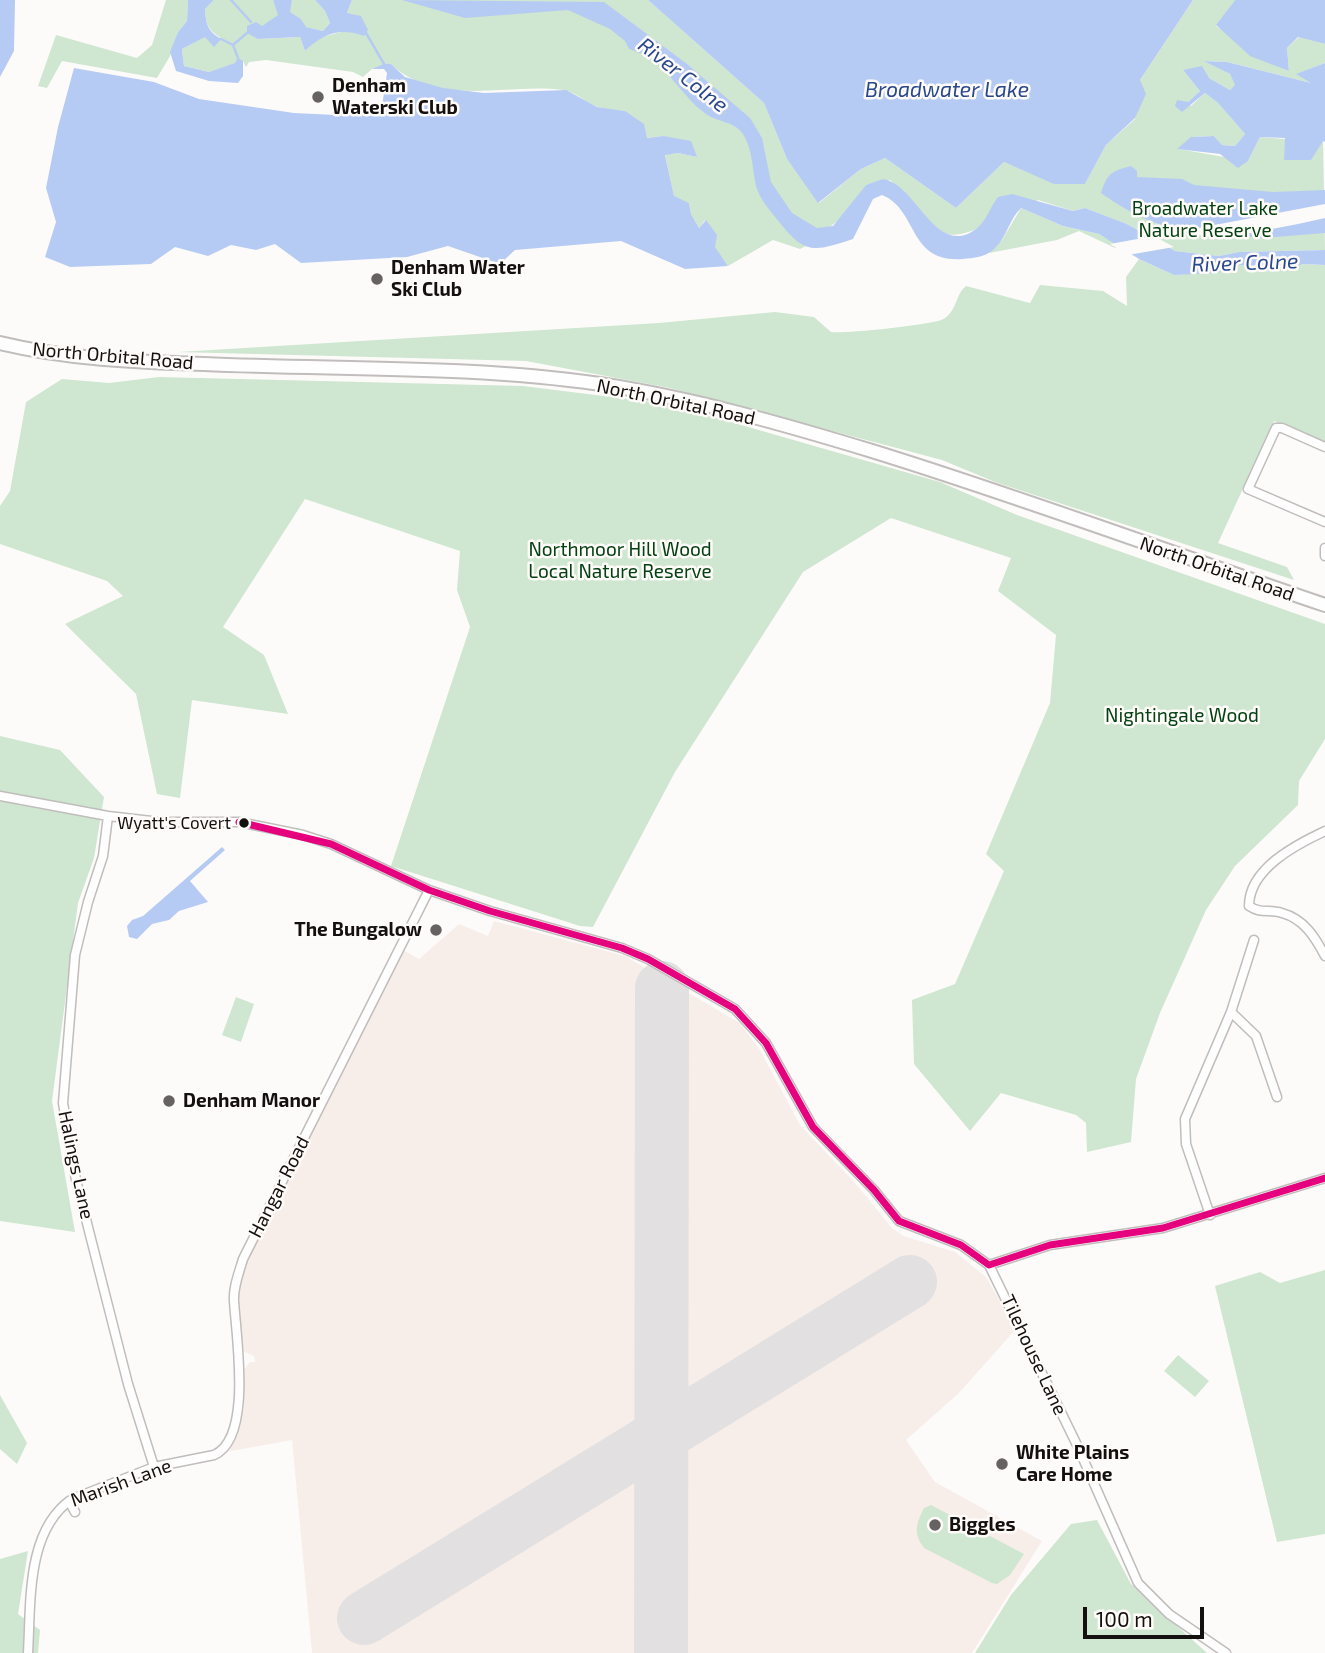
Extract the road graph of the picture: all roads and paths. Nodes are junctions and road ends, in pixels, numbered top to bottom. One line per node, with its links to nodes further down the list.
1 (0, 342): 6 (main road, North Orbital Road)
2 (1325, 447): 3 (street)
3 (1325, 522)
4 (1325, 548): 5 (street)
5 (1325, 556)
6 (1325, 606)
7 (0, 796): 8 (street, Tilehouse Lane)
8 (108, 816): 10 (street, Tilehouse Lane); 19 (street, Halings Lane)
9 (1325, 831): 12 (street)
10 (429, 890): 17 (street, Tilehouse Lane); 18 (street, Hangar Road)
11 (1254, 940): 13 (street)
12 (1325, 956)
13 (1231, 1012): 14 (street); 16 (street)
14 (1277, 1097)
15 (1325, 1178): 16 (street)
16 (1210, 1215): 17 (street)
17 (989, 1265): 23 (street, Tilehouse Lane)
18 (239, 1384): 19 (street, Marish Lane)
19 (154, 1467): 20 (street, Marish Lane)
20 (69, 1501): 21 (street); 22 (street, Marish Lane)
21 (75, 1513)
22 (28, 1653)
23 (1226, 1653)

